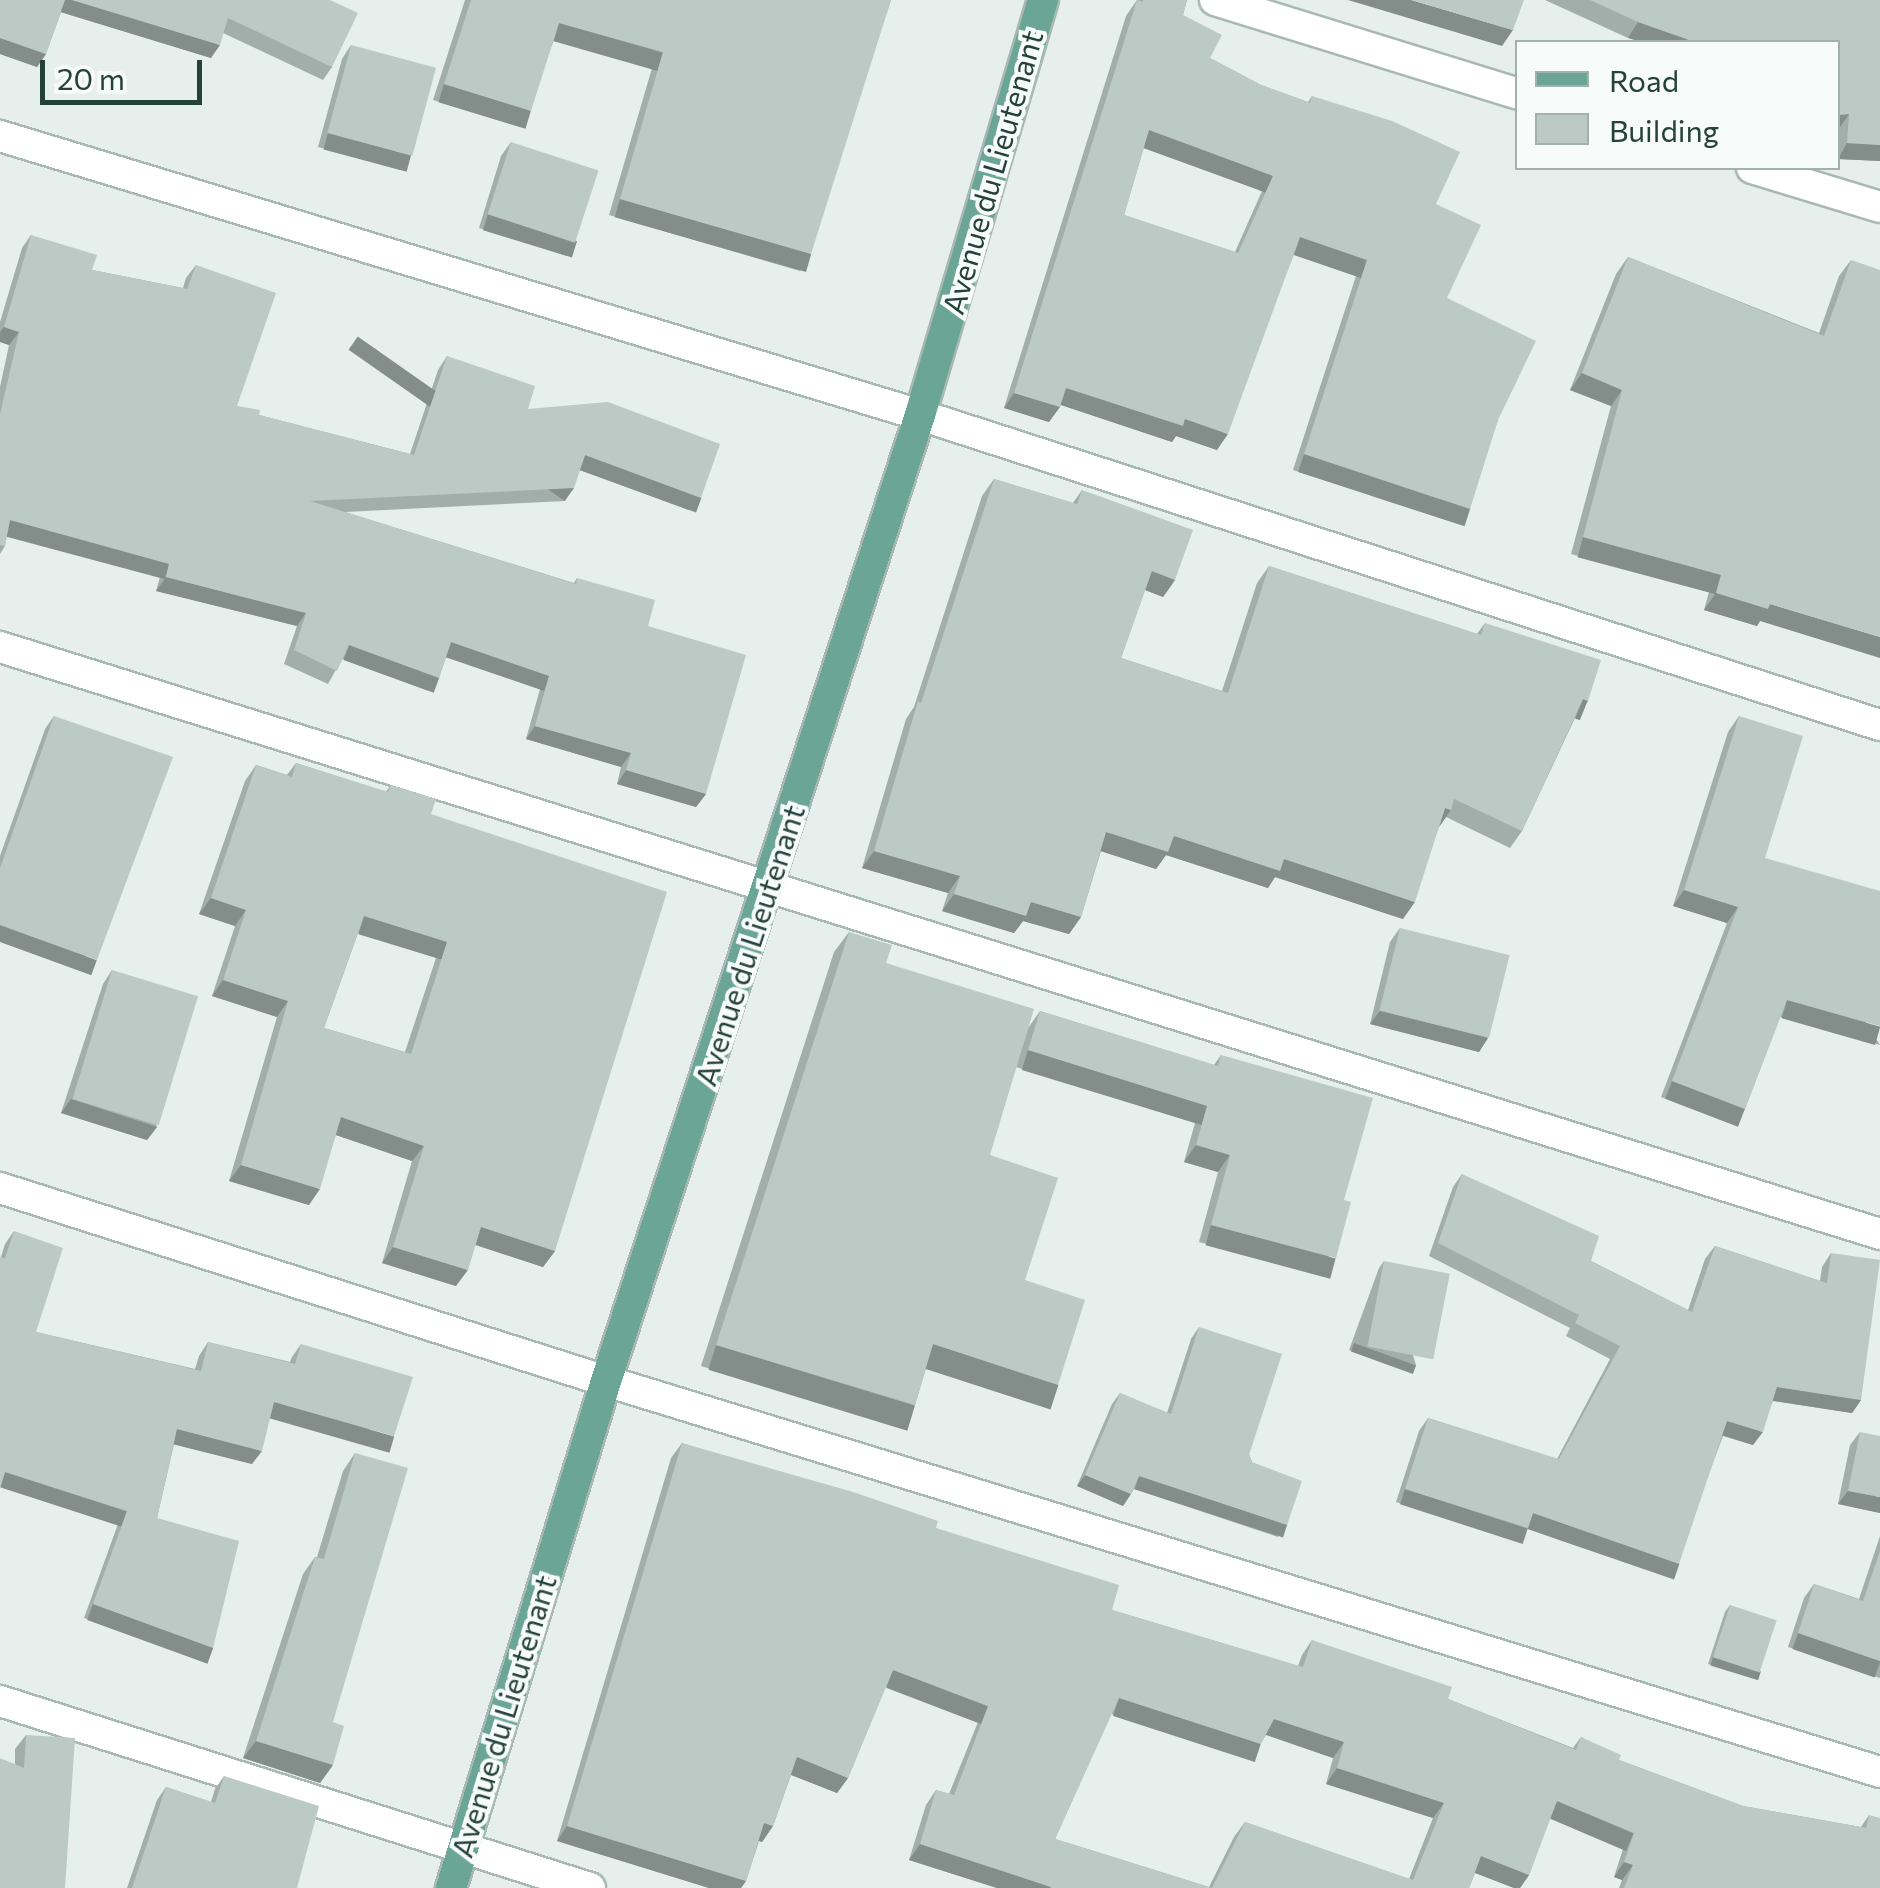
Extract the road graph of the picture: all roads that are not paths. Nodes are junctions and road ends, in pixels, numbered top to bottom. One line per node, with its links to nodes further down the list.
1 (1043, 0): 7 (main road, Avenue du Lieutenant)
2 (1214, 0): 3 (street)
3 (1515, 93)
4 (0, 136): 7 (street)
5 (1759, 170): 6 (street)
6 (1880, 207)
7 (920, 416): 9 (street); 10 (main road, Avenue du Lieutenant)
8 (0, 648): 10 (street)
9 (1880, 725)
10 (768, 887): 12 (street); 13 (main road, Avenue du Lieutenant)
11 (0, 1188): 13 (street)
12 (1880, 1234)
13 (606, 1381): 15 (street); 16 (main road, Avenue du Lieutenant)
14 (0, 1701): 16 (street)
15 (1880, 1772)
16 (462, 1847): 17 (main road, Avenue du Lieutenant); 18 (street)
17 (451, 1888)
18 (590, 1888)

